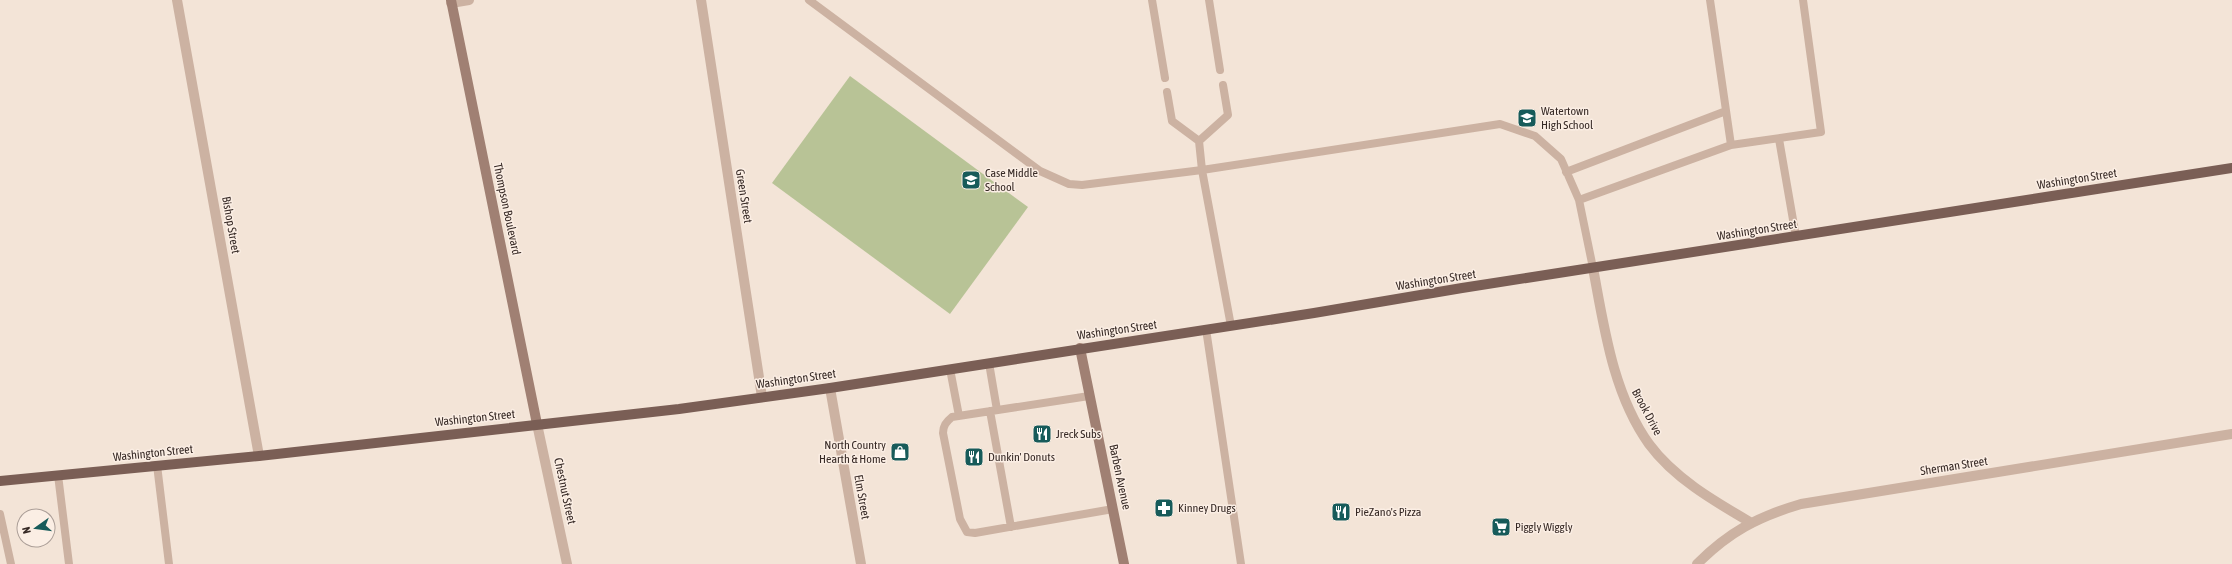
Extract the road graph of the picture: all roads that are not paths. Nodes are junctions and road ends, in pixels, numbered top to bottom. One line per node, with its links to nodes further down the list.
1 (177, 0): 36 (street, Bishop Street)
2 (469, 0): 9 (street)
3 (701, 0): 31 (street, Green Street)
4 (809, 0): 19 (lane)
5 (1152, 0): 11 (lane)
6 (1209, 0): 10 (lane)
7 (1710, 0): 14 (lane)
8 (1804, 0): 15 (lane)
9 (451, 2): 34 (street, Thompson Boulevard)
10 (1220, 70)
11 (1165, 78)
12 (1223, 85): 16 (lane)
13 (1167, 92): 16 (lane)
14 (1726, 111): 17 (lane); 20 (lane)
15 (1779, 139): 17 (lane); 22 (lane)
16 (1198, 141): 19 (lane)
17 (1731, 145): 21 (lane)
18 (2232, 168): 22 (main road, Washington Street)
19 (1202, 170): 20 (lane); 24 (lane)
20 (1566, 172): 21 (lane)
21 (1578, 200): 23 (lane)
22 (1796, 237): 23 (main road, Washington Street)
23 (1593, 268): 24 (main road, Washington Street); 42 (street, Brook Drive)
24 (1231, 326): 25 (main road, Washington Street)
25 (1206, 330): 26 (main road, Washington Street); 50 (lane)
26 (1080, 348): 27 (main road, Washington Street); 30 (street, Barben Avenue)
27 (989, 363): 28 (main road, Washington Street); 32 (lane)
28 (950, 369): 29 (main road, Washington Street); 33 (lane)
29 (830, 388): 31 (main road, Washington Street); 48 (street, Elm Street)
30 (1089, 396): 32 (lane); 40 (street, Barben Avenue)
31 (762, 397): 34 (main road, Washington Street)
32 (994, 411): 33 (lane); 43 (lane)
33 (959, 416): 43 (lane)
34 (537, 424): 36 (main road, Washington Street); 47 (street, Chestnut Street)
35 (2232, 434): 42 (street, Sherman Street)
36 (259, 456): 37 (main road, Washington Street)
37 (157, 466): 38 (main road, Washington Street); 46 (lane)
38 (58, 475): 39 (main road, Washington Street); 45 (lane)
39 (0, 481)
40 (1113, 509): 43 (lane); 49 (street, Barben Avenue)
41 (0, 514): 44 (lane)
42 (1750, 522): 51 (street, Sherman Street)
43 (1011, 527)
44 (11, 564)
45 (69, 564)
46 (169, 564)
47 (567, 564)
48 (861, 564)
49 (1124, 564)
50 (1241, 564)
51 (1697, 564)

